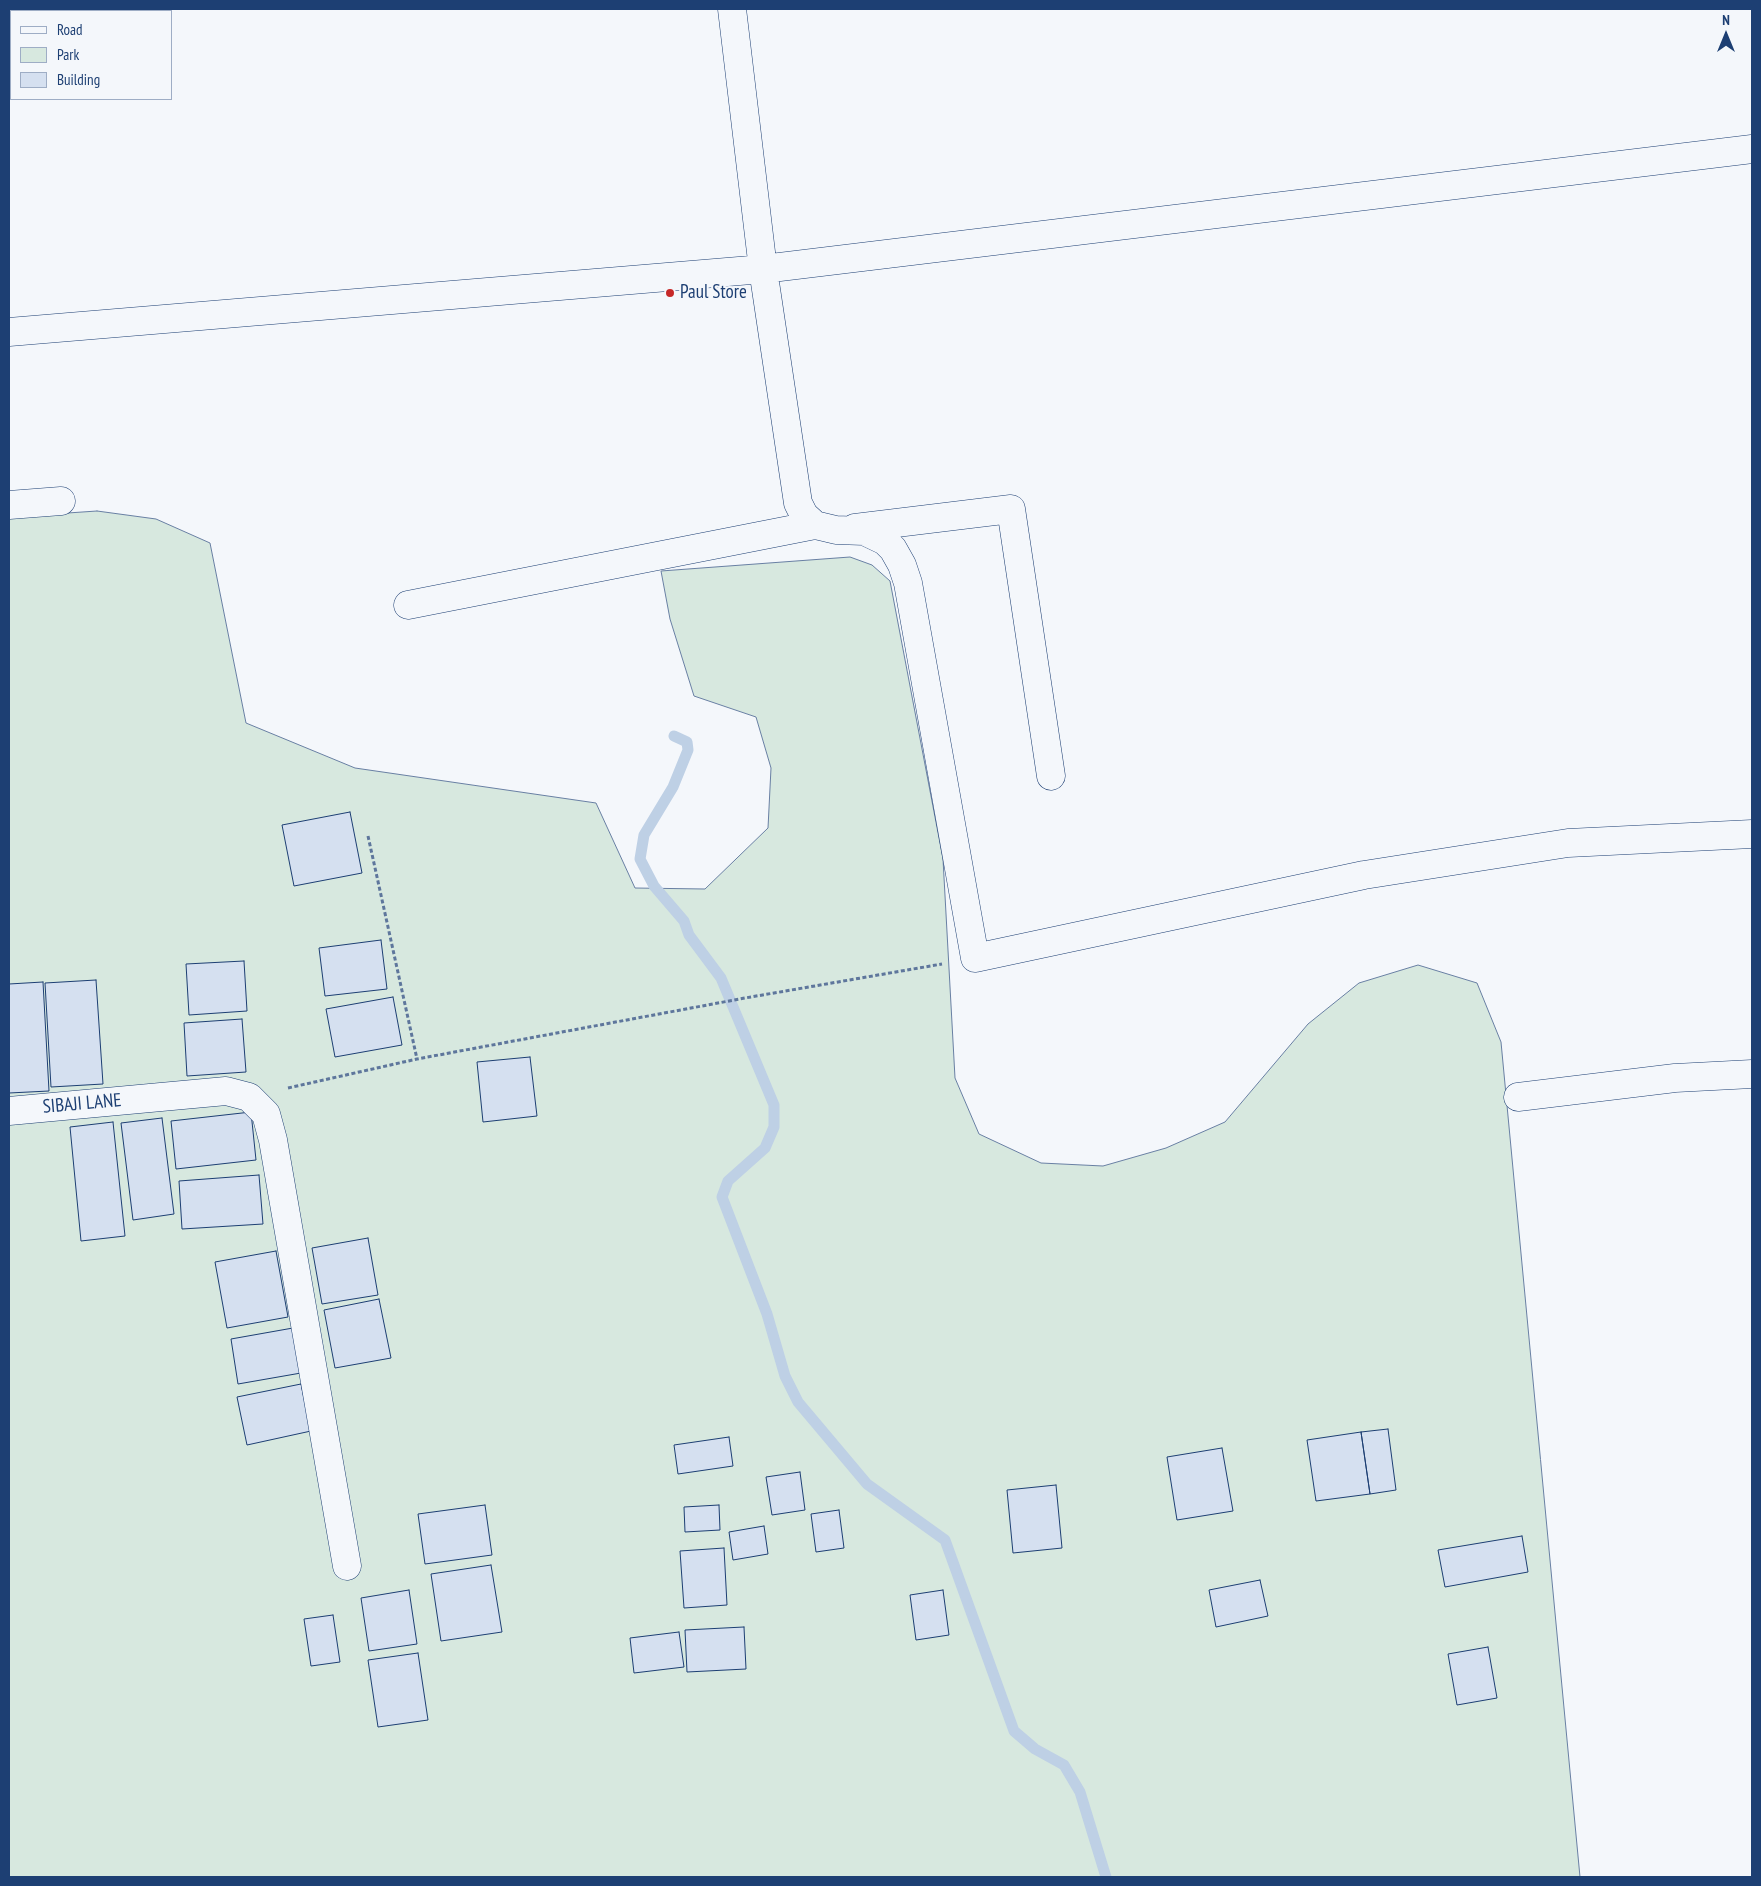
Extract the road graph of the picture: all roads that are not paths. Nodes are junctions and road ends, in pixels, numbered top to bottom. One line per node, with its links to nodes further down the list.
1 (17, 9): 3 (street)
2 (732, 9): 5 (street)
3 (9, 10)
4 (1752, 149): 5 (street)
5 (763, 269): 6 (street); 9 (street)
6 (9, 332)
7 (61, 501): 8 (street)
8 (9, 505)
9 (826, 527): 10 (street); 11 (street); 12 (street)
10 (408, 605)
11 (1051, 776)
12 (1752, 834)
13 (1752, 1074): 14 (street)
14 (1518, 1097)
15 (9, 1111): 16 (street, SIBAJI LANE)
16 (347, 1566)

